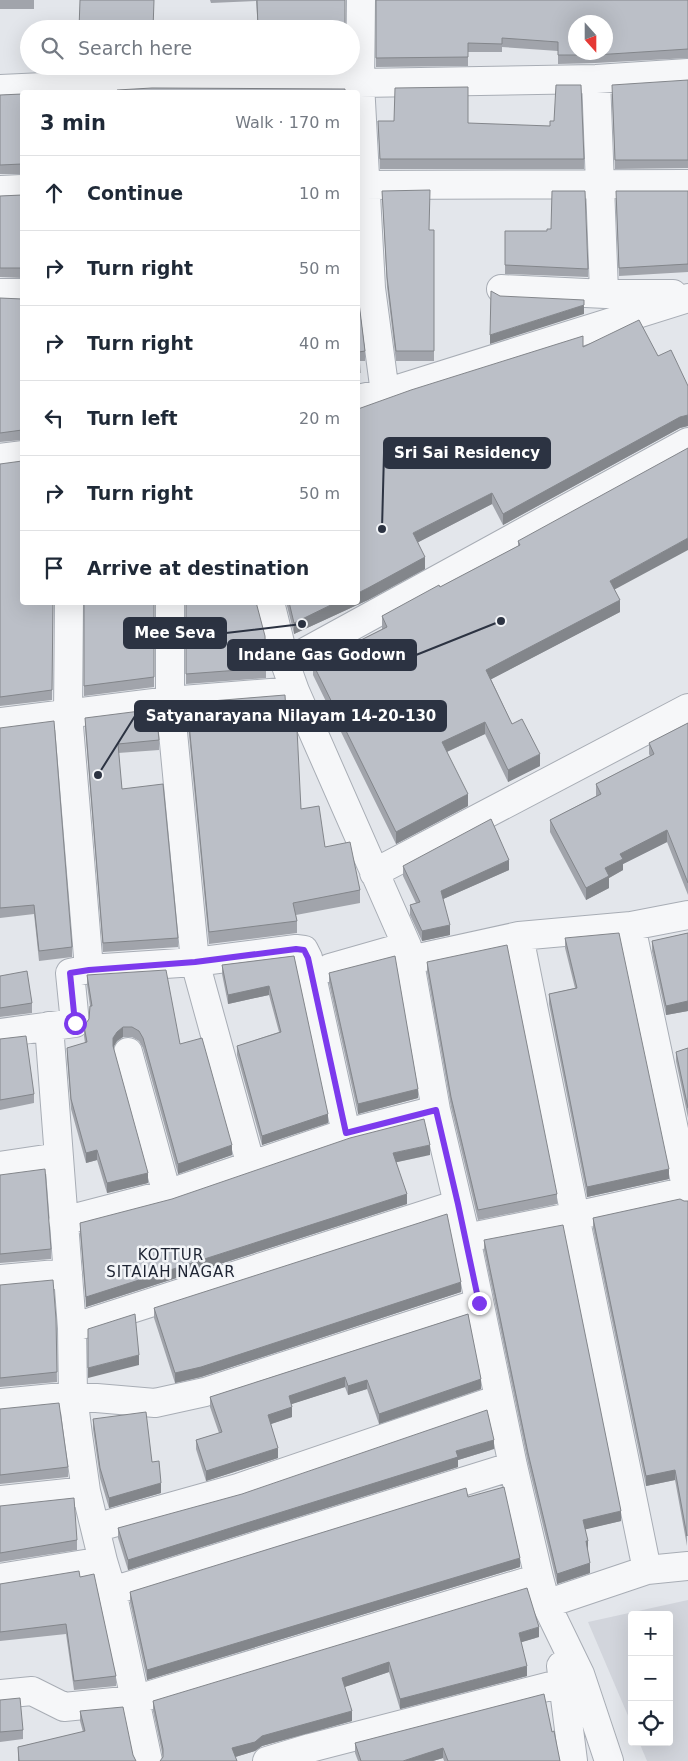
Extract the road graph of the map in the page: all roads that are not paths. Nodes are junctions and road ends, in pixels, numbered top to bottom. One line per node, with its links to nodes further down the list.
1 (361, 0): 4 (street)
2 (688, 72): 3 (street)
3 (596, 79): 4 (street); 6 (street)
4 (360, 83): 5 (street); 8 (street)
5 (0, 89)
6 (599, 184): 7 (street); 8 (street); 15 (street)
7 (688, 184)
8 (362, 185): 11 (street)
9 (20, 189): 10 (street)
10 (0, 190)
11 (364, 289): 18 (street)
12 (501, 289): 15 (street)
13 (0, 293): 14 (street)
14 (20, 293)
15 (606, 294): 16 (street)
16 (688, 294)
17 (688, 298): 18 (street)
18 (385, 393): 19 (street)
19 (360, 399)
20 (688, 442): 26 (street)
21 (20, 455): 22 (street)
22 (0, 458)
23 (69, 605): 30 (street)
24 (170, 605): 28 (street)
25 (271, 605): 26 (street)
26 (285, 663): 27 (street)
27 (295, 691): 28 (street); 32 (street)
28 (170, 701): 30 (street); 37 (street)
29 (688, 708): 32 (street)
30 (68, 714): 31 (street); 39 (street)
31 (0, 722)
32 (374, 873): 36 (street)
33 (688, 915): 34 (street)
34 (631, 926): 35 (street); 48 (street)
35 (519, 936): 36 (street); 51 (street)
36 (409, 953): 38 (street); 43 (street)
37 (195, 962): 39 (street); 44 (street); 47 (street)
38 (330, 968)
39 (89, 970): 40 (street)
40 (49, 1026): 41 (street); 45 (street)
41 (0, 1032)
42 (128, 1052): 49 (street)
43 (436, 1110): 44 (street); 50 (street)
44 (346, 1133): 47 (street)
45 (59, 1157): 46 (street); 52 (street)
46 (0, 1166)
47 (251, 1166): 49 (street)
48 (688, 1193): 51 (street)
49 (167, 1194): 52 (street)
50 (458, 1204): 53 (street); 57 (street)
51 (574, 1216): 53 (street); 67 (street)
52 (63, 1221): 54 (street)
53 (466, 1238): 56 (street)
54 (68, 1273): 55 (street); 57 (street)
55 (0, 1279)
56 (479, 1303): 58 (street); 59 (street)
57 (72, 1328): 58 (street)
58 (73, 1396): 60 (street); 62 (street)
59 (499, 1399): 61 (street); 64 (street)
60 (0, 1403)
61 (513, 1466): 69 (street); 70 (street)
62 (86, 1491): 63 (street); 64 (street)
63 (0, 1500)
64 (94, 1528): 65 (street)
65 (103, 1561): 68 (street); 70 (street)
66 (688, 1566): 67 (street)
67 (647, 1570): 71 (street)
68 (0, 1578)
69 (538, 1578): 71 (street); 74 (street)
70 (112, 1591): 74 (street)
71 (552, 1616): 72 (street); 78 (street)
72 (562, 1683): 76 (street); 77 (street)
73 (0, 1694): 74 (street)
74 (134, 1700): 75 (street)
75 (148, 1761)
76 (267, 1761)
77 (573, 1761)
78 (609, 1761)

